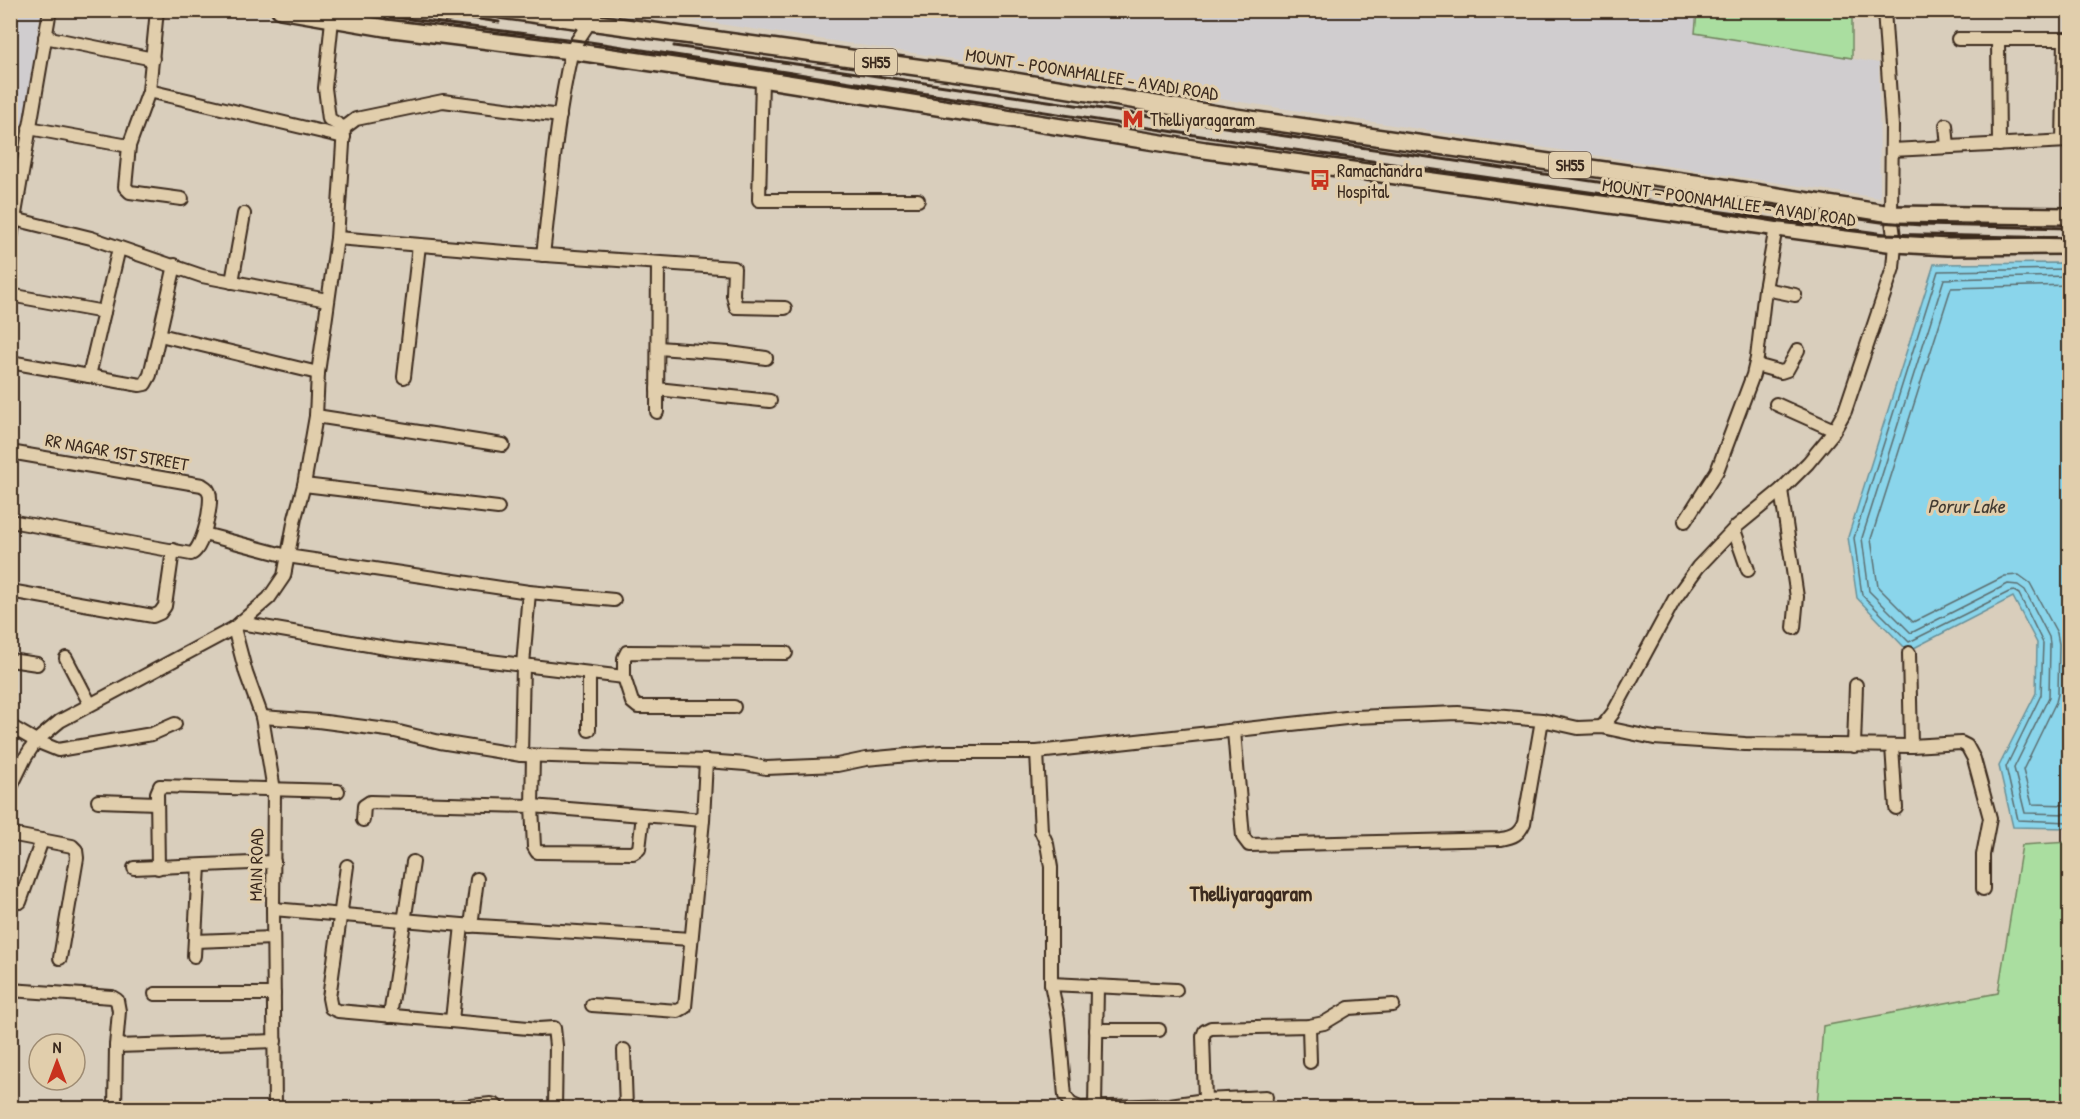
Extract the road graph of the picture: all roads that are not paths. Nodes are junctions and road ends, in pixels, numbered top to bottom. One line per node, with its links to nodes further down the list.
1 (50, 10): 8 (street)
2 (158, 10): 12 (street)
3 (280, 10): 7 (main road, MOUNT - POONAMALLEE - AVADI ROAD / SH55)
4 (502, 10): 6 (main road, MOUNT - POONAMALLEE - AVADI ROAD / SH55)
5 (1884, 10): 23 (street)
6 (593, 17): 11 (street); 27 (main road, MOUNT - POONAMALLEE - AVADI ROAD / SH55)
7 (332, 20): 11 (main road, MOUNT - POONAMALLEE - AVADI ROAD / SH55); 18 (street)
8 (45, 37): 12 (street); 17 (street)
9 (1958, 39): 10 (street)
10 (1998, 39): 19 (street); 20 (street)
11 (572, 51): 13 (main road, MOUNT - POONAMALLEE - AVADI ROAD / SH55); 15 (street)
12 (153, 59): 14 (street)
13 (762, 79): 25 (street); 30 (main road, MOUNT - POONAMALLEE - AVADI ROAD / SH55)
14 (149, 91): 18 (street); 21 (street)
15 (560, 116): 18 (street); 37 (street)
16 (1946, 125): 22 (street)
17 (29, 128): 21 (street); 29 (street)
18 (344, 133): 31 (street)
19 (2066, 141): 20 (street)
20 (1999, 145): 22 (street)
21 (129, 146): 24 (street)
22 (1947, 147): 23 (street)
23 (1892, 150): 27 (street)
24 (182, 199)
25 (918, 200)
26 (244, 214): 40 (street)
27 (1891, 214): 28 (main road, MOUNT - POONAMALLEE - AVADI ROAD / SH55); 34 (street)
28 (2070, 216)
29 (14, 219): 32 (street); 36 (street)
30 (1776, 227): 34 (main road, MOUNT - POONAMALLEE - AVADI ROAD / SH55); 41 (street)
31 (337, 238): 33 (street); 44 (street)
32 (10, 243)
33 (419, 244): 37 (street); 55 (street)
34 (1895, 244): 35 (main road, MOUNT - POONAMALLEE - AVADI ROAD / SH55); 61 (street)
35 (2070, 246)
36 (119, 248): 39 (street); 46 (street)
37 (543, 255): 38 (street)
38 (658, 263): 45 (street); 48 (street)
39 (175, 265): 40 (street); 47 (street)
40 (232, 282): 44 (street)
41 (1765, 290): 42 (street); 52 (street)
42 (1795, 294)
43 (10, 295): 46 (street)
44 (327, 300): 53 (street)
45 (785, 308)
46 (104, 312): 54 (street)
47 (160, 335): 53 (street); 54 (street)
48 (658, 348): 50 (street); 56 (street)
49 (1798, 350): 52 (street)
50 (766, 358)
51 (10, 362): 54 (street)
52 (1756, 365): 68 (street)
53 (318, 373): 60 (street)
54 (89, 376)
55 (404, 378)
56 (657, 389): 57 (street); 59 (street)
57 (770, 401)
58 (1776, 404): 61 (street)
59 (657, 412)
60 (316, 416): 62 (street); 64 (street)
61 (1834, 430): 65 (street)
62 (503, 445)
63 (10, 452): 70 (street, RR NAGAR 1ST STREET)
64 (304, 485): 66 (street); 72 (street)
65 (1781, 490): 69 (street); 78 (street)
66 (498, 508)
67 (10, 520): 71 (street)
68 (1685, 522)
69 (1734, 530): 73 (street); 94 (street)
70 (204, 534): 71 (street); 72 (street)
71 (173, 550): 74 (street)
72 (288, 556): 75 (street); 77 (street)
73 (1748, 570)
74 (10, 591)
75 (529, 592): 76 (street); 84 (street)
76 (614, 600)
77 (237, 625): 84 (street); 88 (street); 90 (street, MAIN ROAD)
78 (1794, 628)
79 (786, 653): 86 (street)
80 (1909, 653): 100 (street)
81 (66, 658): 88 (street)
82 (10, 660): 83 (street)
83 (37, 664)
84 (523, 666): 85 (street); 102 (street)
85 (589, 674): 86 (street); 95 (street)
86 (624, 677): 89 (street)
87 (1856, 685): 98 (street)
88 (90, 704): 97 (street)
89 (734, 707)
90 (262, 717): 102 (street); 105 (street, MAIN ROAD)
91 (1542, 720): 94 (street); 96 (street); 96 (street)
92 (175, 724): 97 (street)
93 (10, 726): 97 (street)
94 (1602, 726): 98 (street)
95 (589, 730)
96 (1234, 730): 101 (street)
97 (36, 741): 104 (street)
98 (1854, 746): 99 (street)
99 (1889, 746): 100 (street); 110 (street)
100 (1911, 746): 123 (street)
101 (1037, 752): 103 (street); 134 (street)
102 (527, 755): 103 (street); 109 (street)
103 (706, 761): 113 (street)
104 (10, 789)
105 (274, 790): 106 (street); 108 (street); 116 (street, MAIN ROAD)
106 (338, 791)
107 (98, 801): 108 (street)
108 (158, 803): 121 (street)
109 (532, 806): 111 (street); 111 (street); 112 (street)
110 (1893, 808)
111 (643, 815): 113 (street)
112 (363, 820)
113 (703, 820): 130 (street)
114 (10, 834): 115 (street)
115 (42, 840): 124 (street); 133 (street)
116 (274, 862): 118 (street); 125 (street, MAIN ROAD)
117 (413, 862): 127 (street)
118 (199, 866): 121 (street); 131 (street)
119 (347, 866): 126 (street)
120 (134, 868): 121 (street)
121 (158, 868)
122 (477, 879): 128 (street)
123 (1983, 889)
124 (20, 902)
125 (273, 909): 126 (street); 129 (street, MAIN ROAD)
126 (340, 915): 127 (street); 142 (street)
127 (404, 920): 128 (street); 142 (street)
128 (467, 926): 130 (street); 143 (street)
129 (273, 938): 131 (street); 139 (street, MAIN ROAD)
130 (691, 939): 140 (street)
131 (195, 941): 132 (street)
132 (194, 956)
133 (60, 958)
134 (1051, 984): 135 (street); 153 (street)
135 (1097, 987): 137 (street); 145 (street)
136 (10, 990): 148 (street)
137 (1176, 990)
138 (155, 994): 139 (street)
139 (274, 994): 147 (street, MAIN ROAD)
140 (592, 1005)
141 (1393, 1005): 144 (street)
142 (390, 1016): 143 (street)
143 (452, 1020): 158 (street)
144 (1309, 1026): 150 (street); 152 (street)
145 (1096, 1030): 146 (street); 153 (street)
146 (1159, 1030)
147 (274, 1041): 148 (street); 155 (street, MAIN ROAD)
148 (116, 1046): 154 (street)
149 (624, 1050): 159 (street)
150 (1310, 1062)
151 (1266, 1097): 152 (street)
152 (1205, 1100): 153 (street)
153 (1095, 1107)
154 (115, 1108)
155 (275, 1108)
156 (451, 1108): 157 (street)
157 (498, 1108)
158 (555, 1108)
159 (626, 1108)

